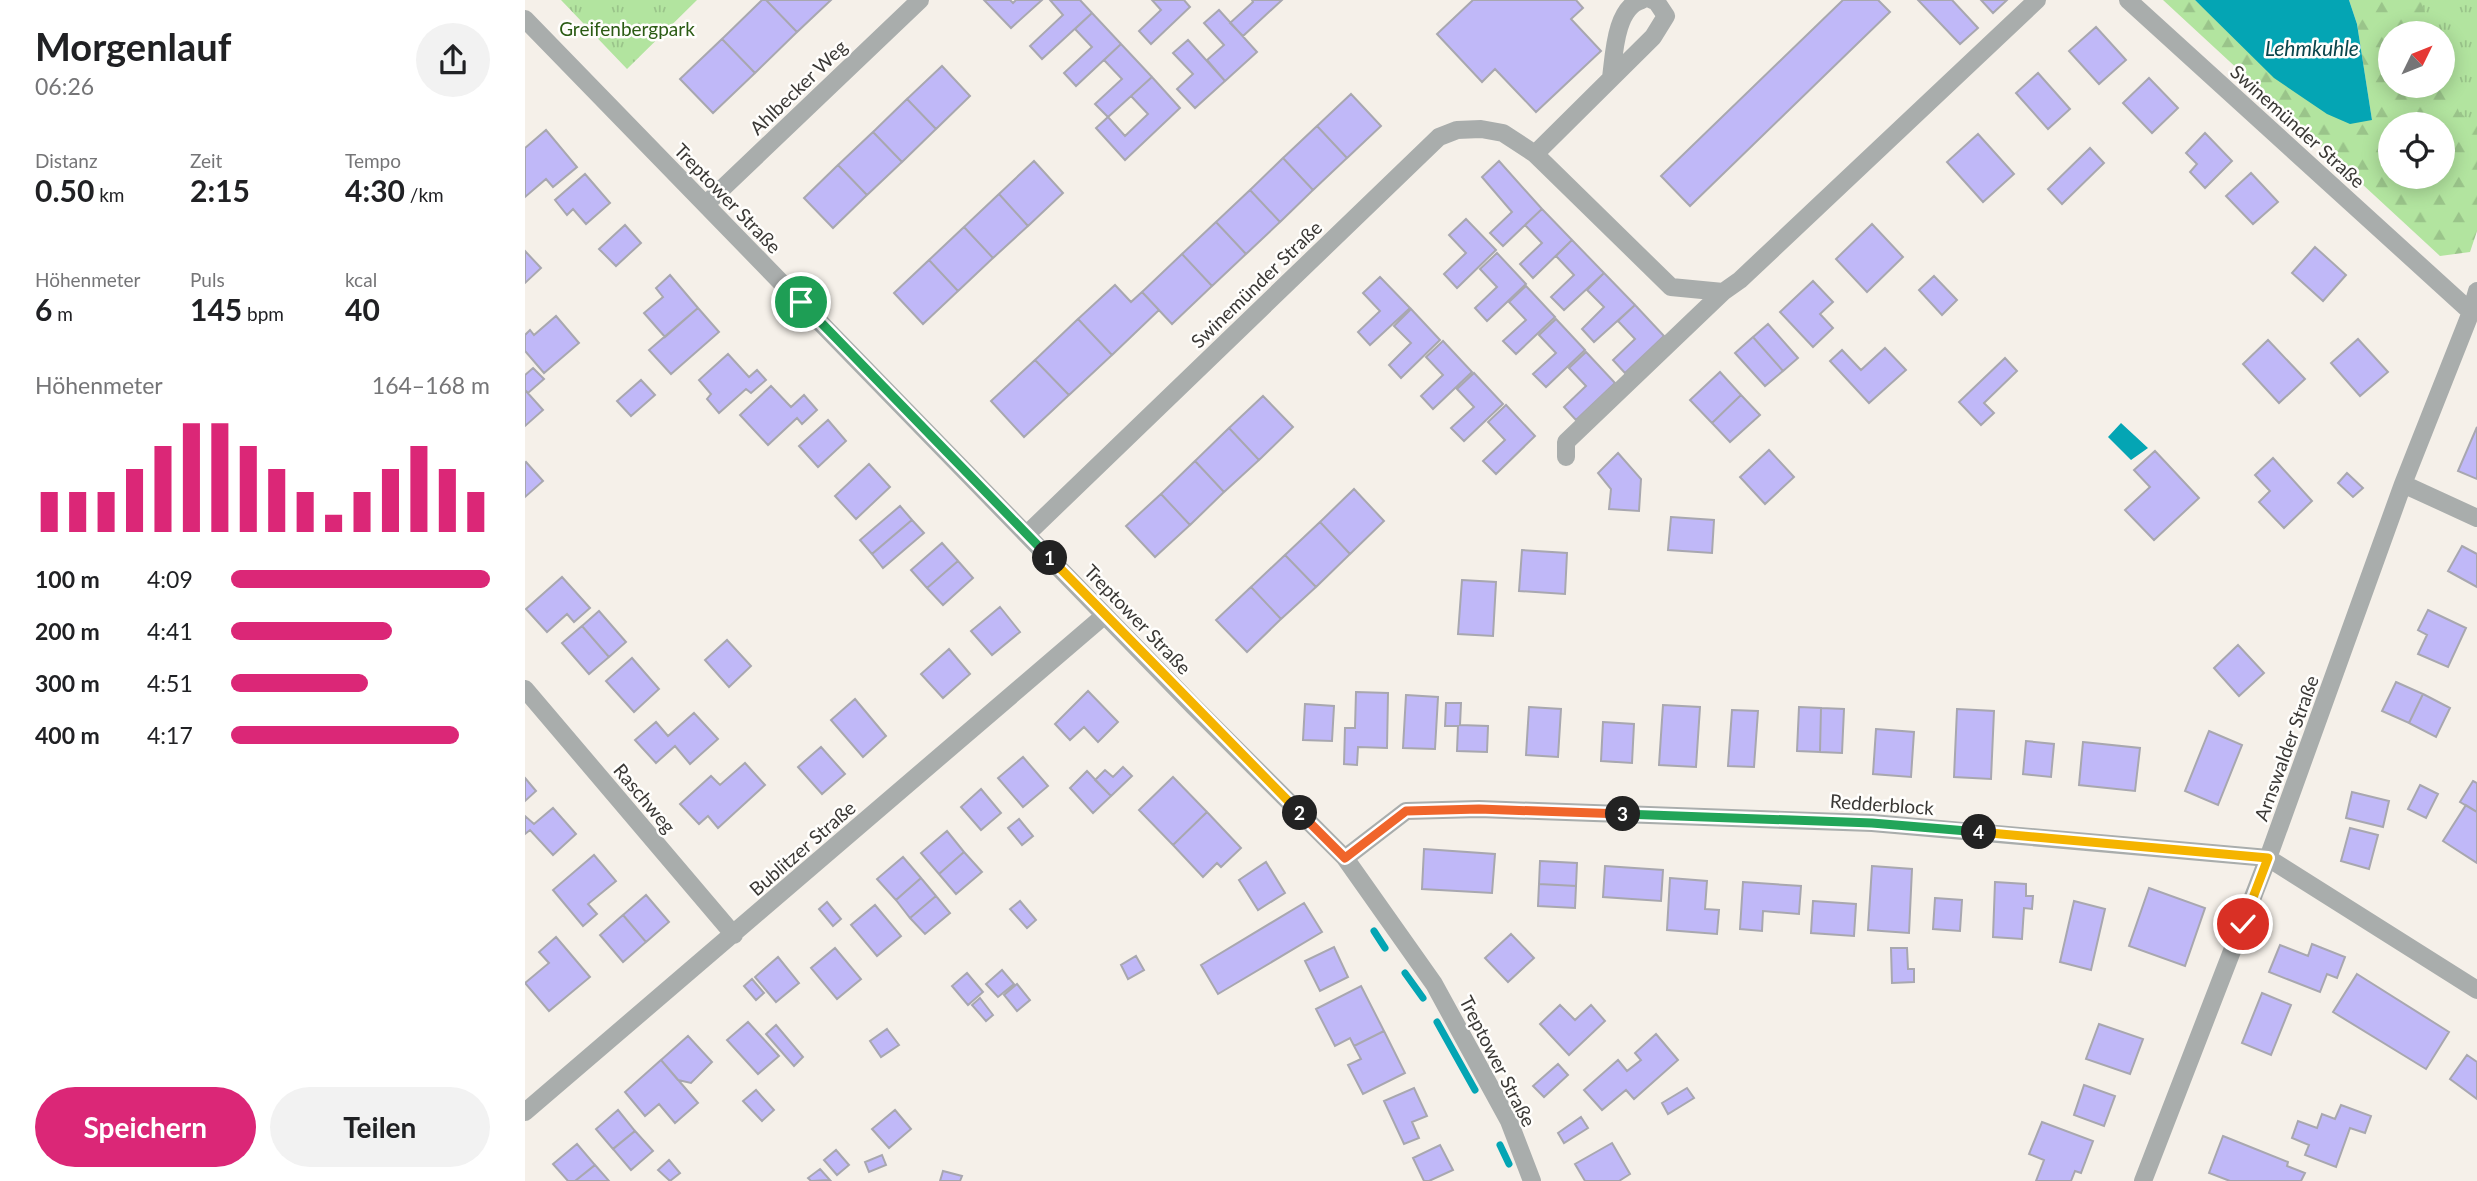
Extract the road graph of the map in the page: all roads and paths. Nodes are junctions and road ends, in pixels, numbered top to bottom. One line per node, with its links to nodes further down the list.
1 (920, 0): 9 (street, Ahlbecker Weg)
2 (1642, 0): 7 (street)
3 (1652, 0): 7 (street)
4 (2037, 0): 11 (street)
5 (2128, 0): 12 (street, Swinemünder Straße)
6 (525, 19): 9 (street, Treptower Straße)
7 (1611, 78): 8 (street)
8 (1535, 154): 11 (street, Swinemünder Straße); 16 (street, Swinemünder Straße)
9 (706, 204): 16 (street, Treptower Straße)
10 (2477, 291): 12 (street, Arnswalder Straße)
11 (1723, 292): 13 (street)
12 (2471, 312): 14 (street, Arnswalder Straße)
13 (1566, 457)
14 (2403, 484): 15 (street); 20 (street, Arnswalder Straße)
15 (2477, 517)
16 (1027, 534): 17 (street, Treptower Straße)
17 (1105, 615): 19 (street, Treptower Straße); 21 (street, Bublitzer Straße)
18 (525, 689): 21 (street, Raschweg)
19 (1345, 858): 20 (street, Redderblock); 24 (street, Treptower Straße)
20 (2268, 858): 22 (street, Redderblock); 25 (street, Arnswalder Straße)
21 (734, 935): 23 (street, Bublitzer Straße)
22 (2477, 990)
23 (525, 1112)
24 (1532, 1181)
25 (2143, 1181)

